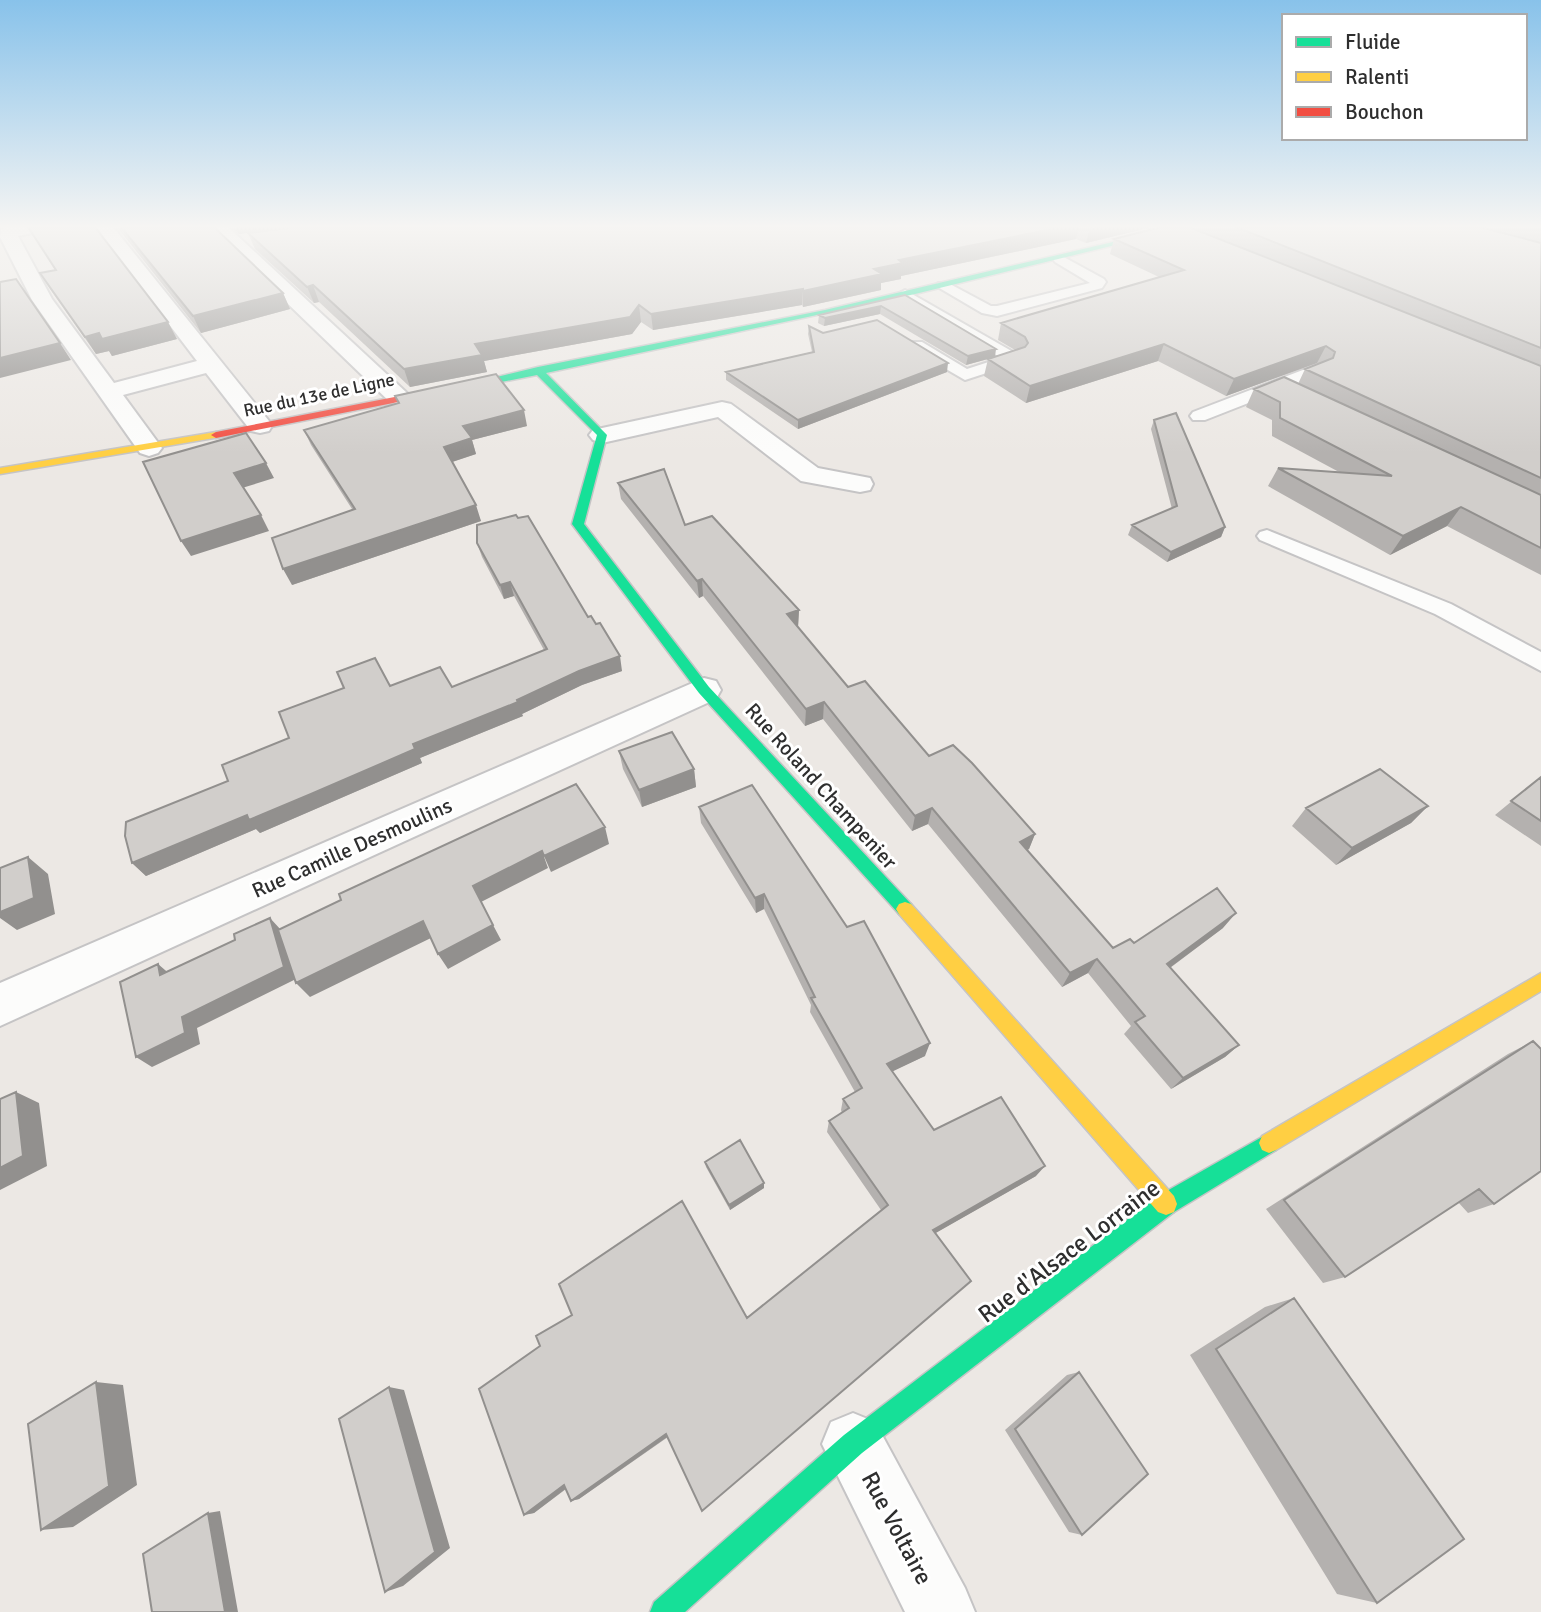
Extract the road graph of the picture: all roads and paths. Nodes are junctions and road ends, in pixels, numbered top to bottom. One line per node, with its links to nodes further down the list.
1 (44, 302): 15 (street)
2 (163, 302): 11 (street)
3 (304, 302): 17 (street)
4 (872, 302): 8 (street, Rue du 13e de Ligne)
5 (917, 302): 10 (lane)
6 (973, 302): 7 (lane)
7 (1031, 302)
8 (796, 319): 9 (lane); 12 (street, Rue du 13e de Ligne)
9 (813, 329)
10 (900, 335)
11 (212, 364): 15 (street); 19 (street)
12 (538, 370): 17 (street, Rue du 13e de Ligne); 20 (street)
13 (1316, 370): 14 (lane)
14 (1277, 386): 16 (lane); 18 (lane)
15 (107, 392): 21 (street)
16 (1298, 396)
17 (399, 398): 19 (street, Rue du 13e de Ligne)
18 (1199, 416)
19 (260, 426): 21 (street, Rue du 13e de Ligne)
20 (601, 435): 23 (street); 26 (street, Rue Roland Champenier)
21 (149, 448): 22 (street, Rue du 13e de Ligne)
22 (0, 471)
23 (860, 484)
24 (1267, 536): 25 (lane)
25 (1541, 663)
26 (704, 690): 28 (street, Rue Camille Desmoulins); 29 (street, Rue Roland Champenier)
27 (1541, 981): 29 (street, Rue d'Alsace Lorraine)
28 (0, 1005)
29 (1166, 1204): 30 (street, Rue d'Alsace Lorraine)
30 (853, 1444): 31 (street, Rue d'Alsace Lorraine); 32 (street, Rue Voltaire)
31 (664, 1612)
32 (941, 1612)

